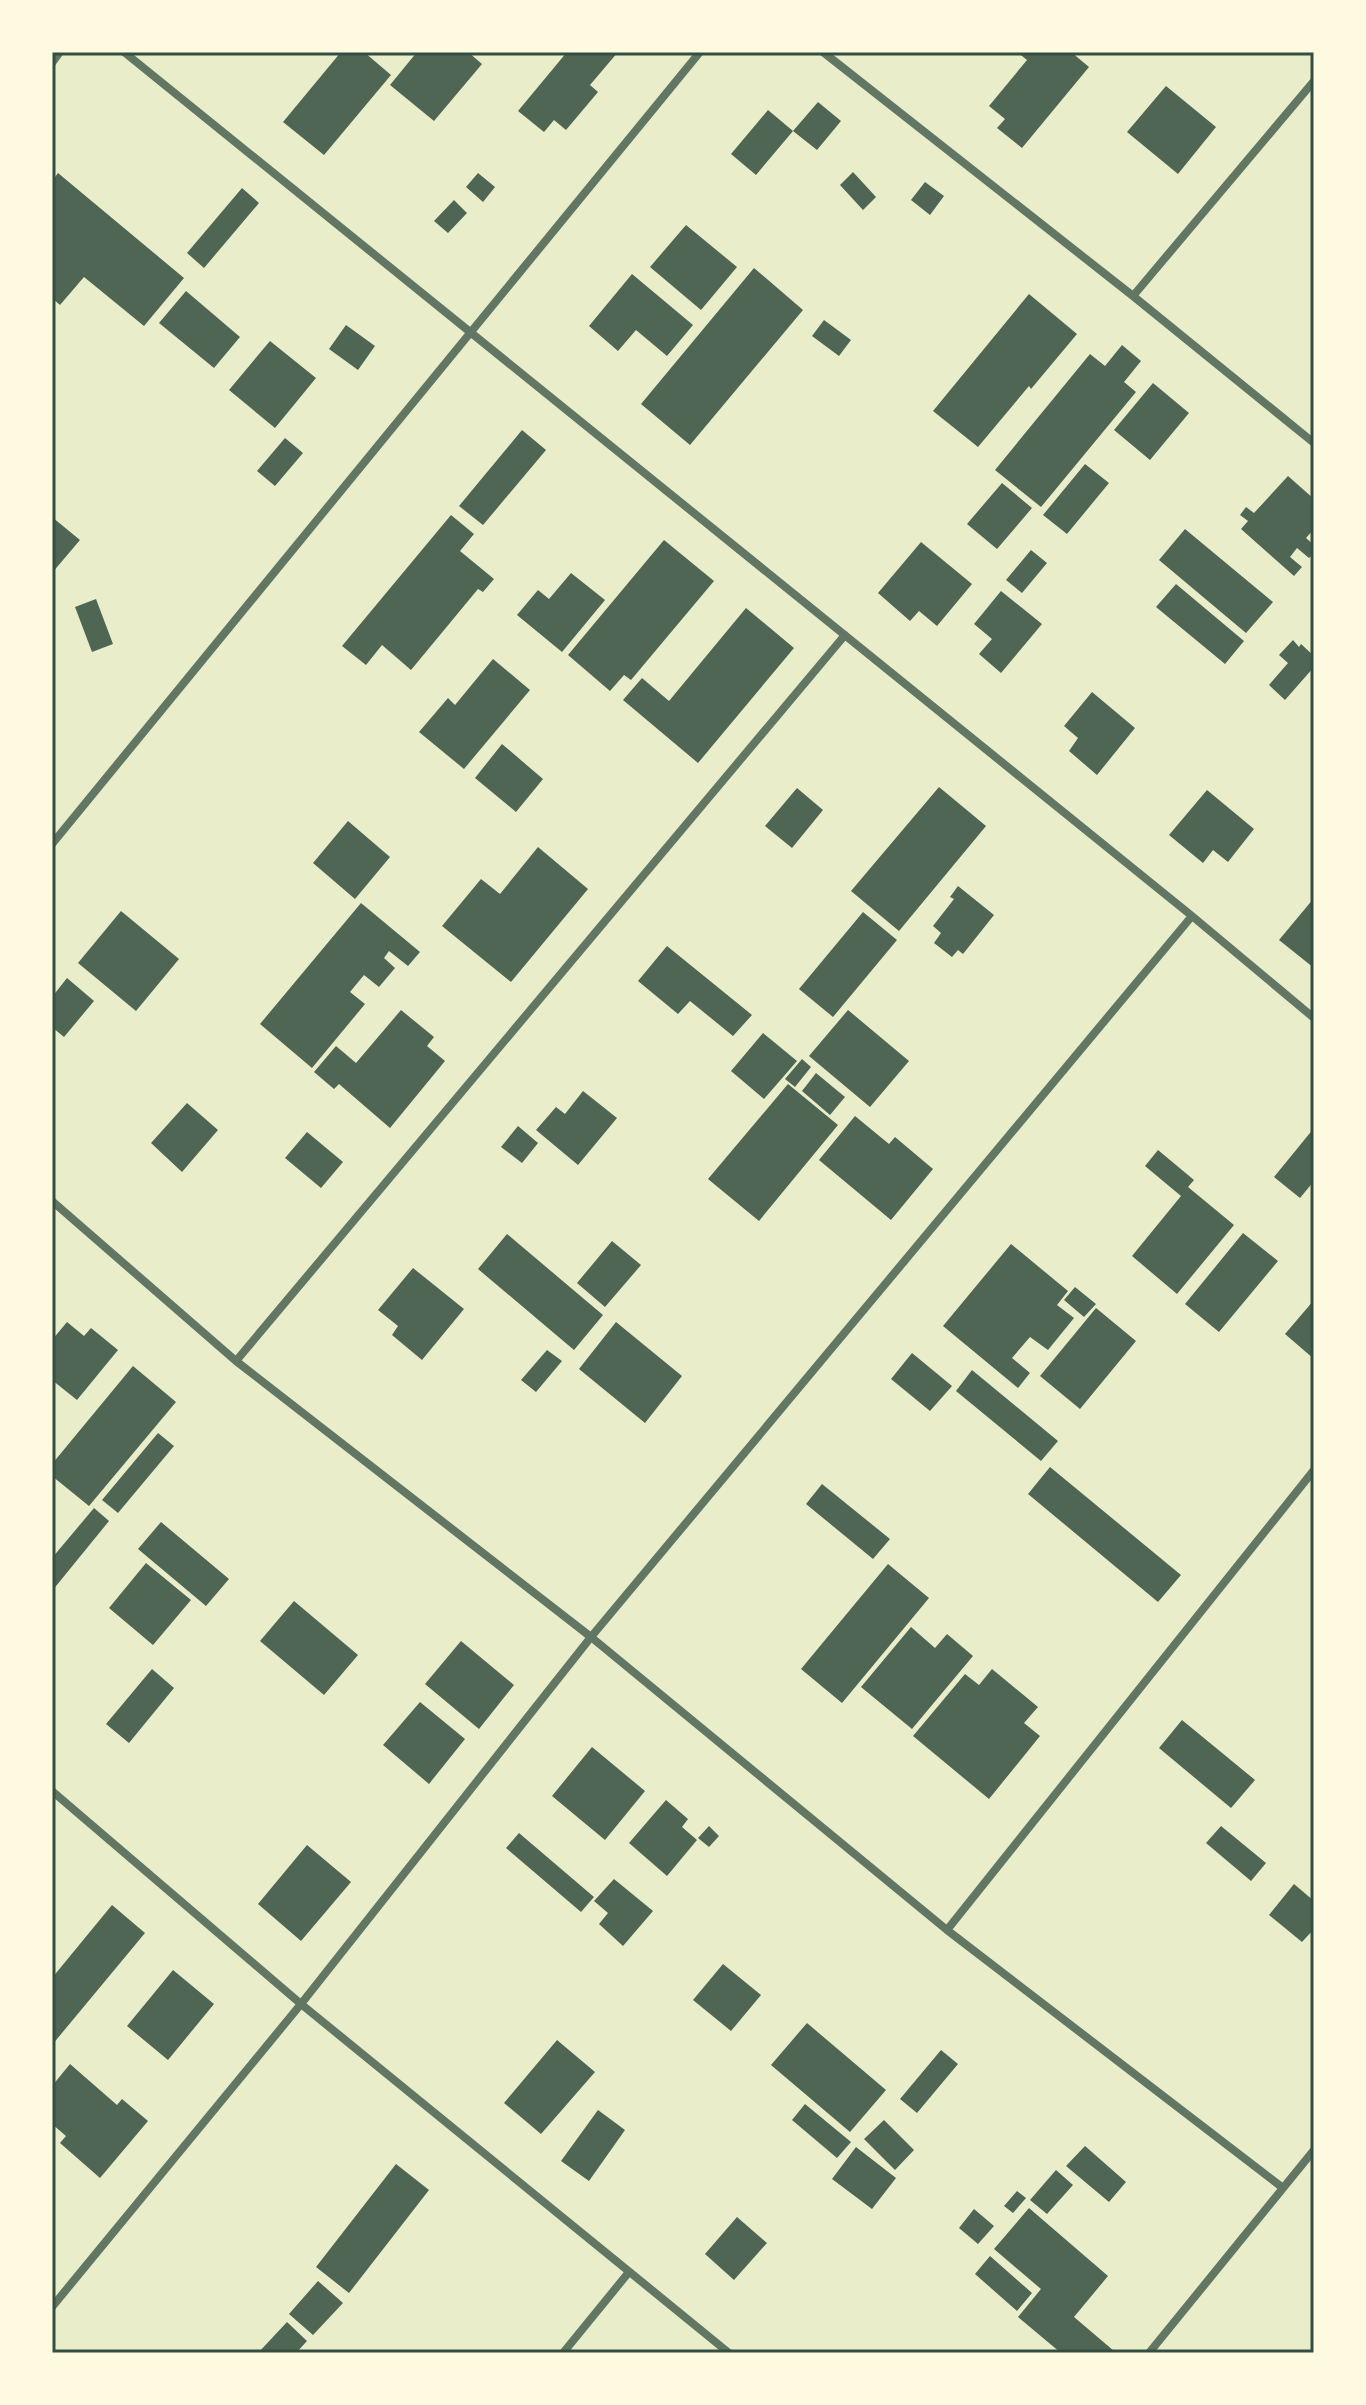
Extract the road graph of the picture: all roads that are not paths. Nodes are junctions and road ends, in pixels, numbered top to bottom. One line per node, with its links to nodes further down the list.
1 (60, 52): 5 (street)
2 (124, 52): 8 (street)
3 (700, 52): 8 (street)
4 (823, 52): 7 (street)
5 (52, 63)
6 (1314, 81): 7 (street)
7 (1133, 296): 9 (street)
8 (471, 332): 10 (street); 11 (street)
9 (1314, 443)
10 (845, 635): 12 (street); 15 (street)
11 (52, 844)
12 (1192, 916): 13 (street); 17 (street)
13 (1314, 1018)
14 (52, 1201): 15 (street)
15 (236, 1361): 17 (street)
16 (1314, 1470): 19 (street)
17 (591, 1637): 19 (street); 20 (street)
18 (52, 1791): 20 (street)
19 (947, 1930): 22 (street)
20 (301, 2004): 23 (street); 24 (street)
21 (1314, 2150): 22 (street)
22 (1283, 2188): 27 (street)
23 (629, 2272): 25 (street); 26 (street)
24 (52, 2307)
25 (563, 2353)
26 (729, 2353)
27 (1149, 2353)

